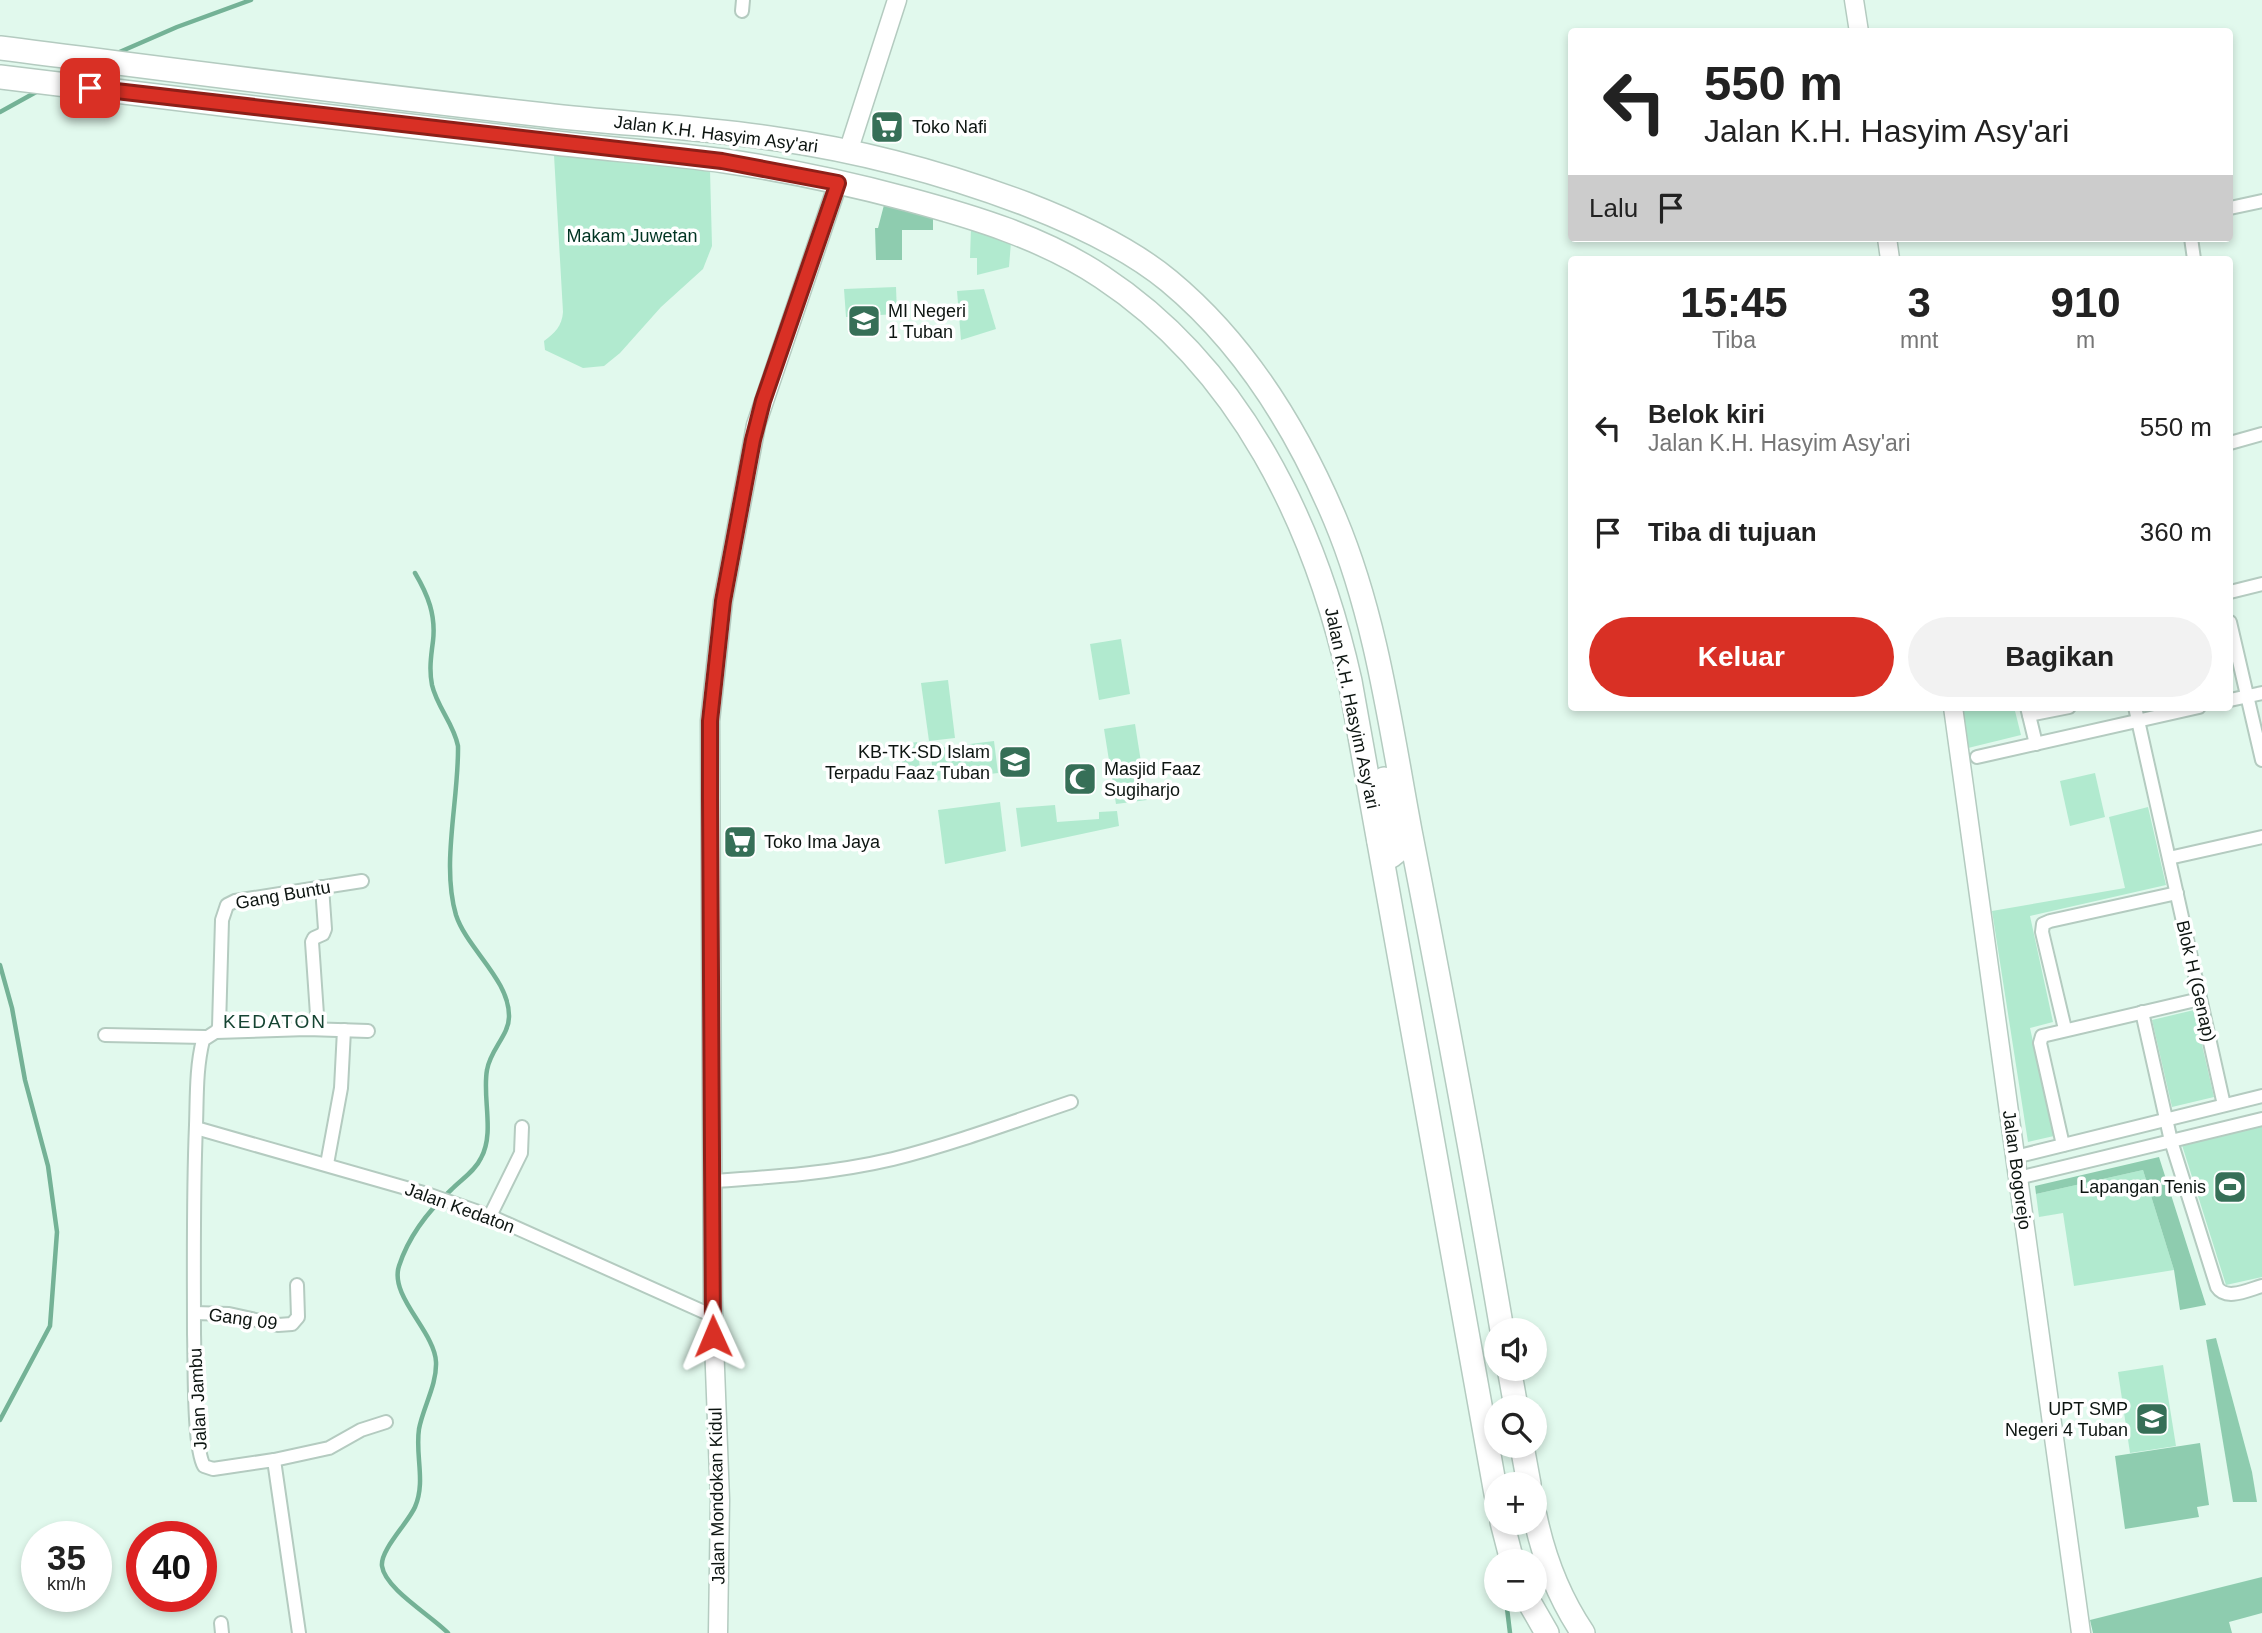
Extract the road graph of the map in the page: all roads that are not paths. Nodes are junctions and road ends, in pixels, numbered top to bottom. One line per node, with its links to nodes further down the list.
1 (897, 0): 7 (street)
2 (1854, 0): 3 (street)
3 (1858, 28)
4 (0, 48): 6 (highway, Jalan K.H. Hasyim Asy'ari)
5 (0, 77): 8 (highway, Jalan K.H. Hasyim Asy'ari)
6 (513, 111): 7 (highway, Jalan K.H. Hasyim Asy'ari); 8 (highway)
7 (848, 152): 17 (highway, Jalan K.H. Hasyim Asy'ari)
8 (684, 156): 9 (highway, Jalan K.H. Hasyim Asy'ari)
9 (838, 183): 30 (highway, Jalan K.H. Hasyim Asy'ari); 57 (street, Jalan Mondokan Kidul)
10 (2262, 201): 11 (street)
11 (2233, 207)
12 (2262, 434): 13 (street)
13 (2233, 442)
14 (2262, 584): 15 (street)
15 (2233, 591)
16 (2233, 635): 19 (street)
17 (1378, 667): 30 (highway); 32 (highway, Jalan K.H. Hasyim Asy'ari)
18 (2262, 693): 19 (street)
19 (2247, 696): 20 (street); 28 (street)
20 (2233, 699)
21 (1953, 711): 54 (street, Jalan Bogorejo)
22 (2028, 711): 26 (street)
23 (2136, 711): 25 (street, Blok H (Genap))
24 (2182, 711): 25 (street)
25 (2138, 721): 26 (street); 31 (street, Blok H (Genap))
26 (2035, 744): 27 (street)
27 (1977, 757)
28 (2262, 760)
29 (2262, 837): 31 (street)
30 (1378, 840): 44 (highway, Jalan K.H. Hasyim Asy'ari)
31 (2169, 858): 35 (street, Blok H (Genap))
32 (1419, 876): 44 (highway); 63 (highway, Jalan K.H. Hasyim Asy'ari)
33 (362, 881): 34 (street, Gang Buntu)
34 (322, 887): 39 (street); 43 (street, Gang Buntu)
35 (2177, 893): 36 (street, Blok H (Genap)); 38 (street)
36 (2200, 999): 37 (street); 47 (street, Blok H (Genap))
37 (2142, 1012): 38 (street); 48 (street)
38 (2065, 1029): 53 (street)
39 (318, 1030): 40 (street); 43 (street)
40 (344, 1030): 41 (street); 55 (street)
41 (368, 1031)
42 (105, 1035): 43 (street)
43 (210, 1035): 51 (street, Gang Buntu)
44 (1419, 1063): 66 (highway, Jalan K.H. Hasyim Asy'ari)
45 (2262, 1096): 47 (street)
46 (1071, 1102): 57 (street)
47 (2224, 1105): 48 (street)
48 (2166, 1119): 52 (street); 53 (street)
49 (2262, 1119): 52 (street)
50 (522, 1126): 58 (street)
51 (196, 1128): 55 (street, Jalan Kedaton); 61 (street, Jalan Jambu)
52 (2171, 1141): 56 (street); 60 (street)
53 (2063, 1145): 54 (street)
54 (2015, 1157): 56 (street, Jalan Bogorejo)
55 (327, 1164): 58 (street, Jalan Kedaton)
56 (2018, 1178): 73 (street, Jalan Bogorejo)
57 (714, 1181): 62 (street, Jalan Mondokan Kidul)
58 (490, 1216): 62 (street, Jalan Kedaton)
59 (297, 1285): 61 (street, Gang 09)
60 (2262, 1286)
61 (194, 1312): 65 (street, Jalan Jambu)
62 (713, 1317): 70 (street, Jalan Mondokan Kidul)
63 (1500, 1318)
64 (386, 1422): 65 (street)
65 (274, 1460): 69 (street)
66 (1492, 1472)
67 (1540, 1535): 72 (highway)
68 (1535, 1612): 71 (highway)
69 (299, 1633)
70 (718, 1633)
71 (1547, 1633)
72 (1583, 1633)
73 (2081, 1633)

